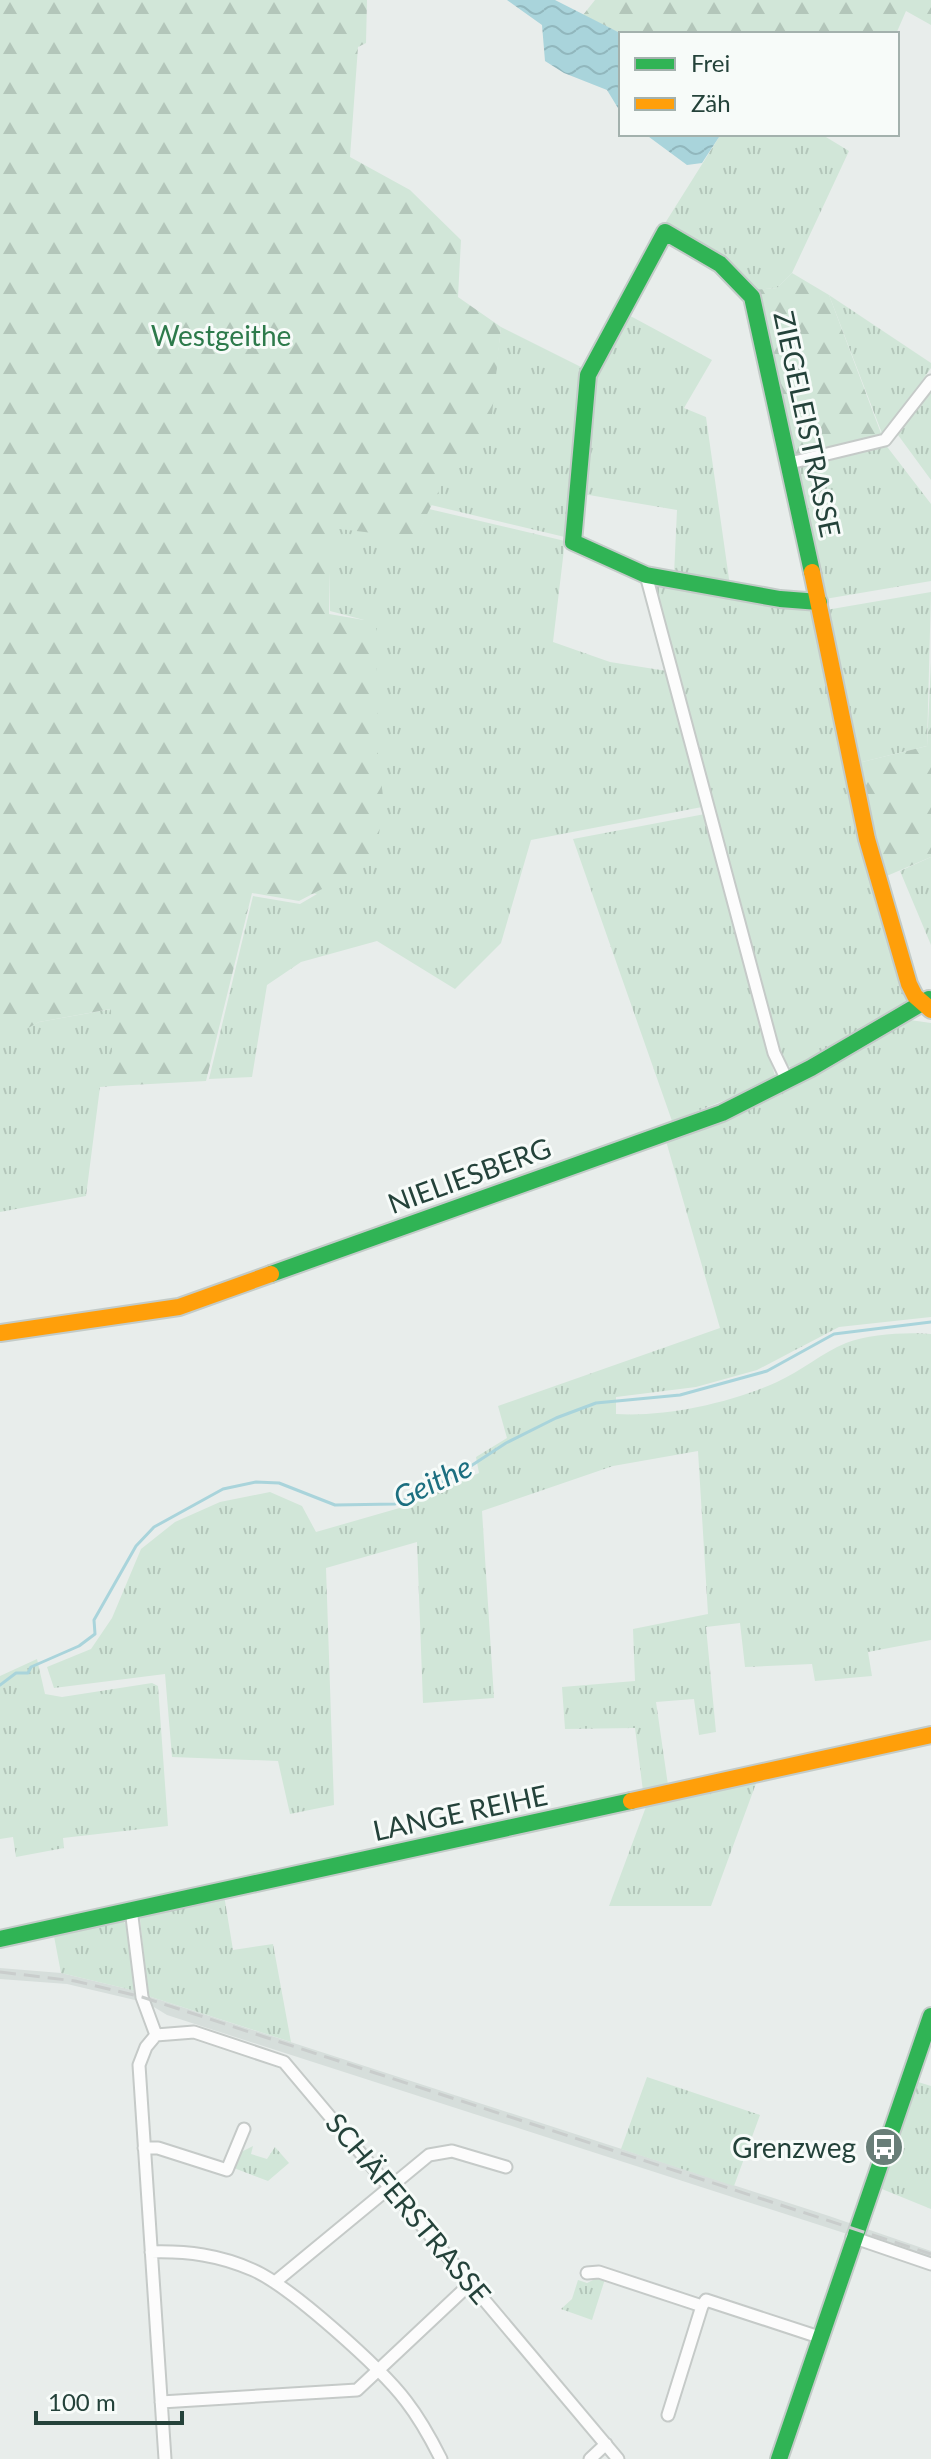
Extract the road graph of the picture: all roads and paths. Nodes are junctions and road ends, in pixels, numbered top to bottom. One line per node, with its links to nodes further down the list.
1 (931, 381): 2 (street)
2 (790, 463): 3 (street, ZIEGELEISTRASSE); 4 (street, ZIEGELEISTRASSE)
3 (646, 575): 4 (street, ZIEGELEISTRASSE); 6 (street)
4 (819, 602): 5 (street, ZIEGELEISTRASSE)
5 (928, 1004): 6 (street, NIELIESBERG)
6 (787, 1080): 7 (street, NIELIESBERG)
7 (0, 1333)
8 (931, 1735): 9 (street, LANGE REIHE)
9 (131, 1909): 10 (street, LANGE REIHE); 12 (street)
10 (0, 1939)
11 (931, 2016): 17 (street)
12 (156, 2035): 14 (street); 16 (street, SCHÄFERSTRASSE)
13 (244, 2129): 14 (street)
14 (144, 2148): 18 (street)
15 (506, 2167): 16 (street)
16 (390, 2186): 21 (street); 22 (street, SCHÄFERSTRASSE)
17 (852, 2237): 19 (street); 24 (street)
18 (151, 2252): 21 (street); 26 (street)
19 (931, 2264)
20 (587, 2273): 23 (street)
21 (275, 2282): 25 (street)
22 (472, 2282): 25 (street); 28 (street, SCHÄFERSTRASSE)
23 (702, 2306): 24 (street); 27 (street)
24 (819, 2337): 33 (street)
25 (377, 2370): 26 (street); 30 (street)
26 (161, 2402): 29 (street)
27 (668, 2415)
28 (606, 2444): 31 (street); 32 (street, SCHÄFERSTRASSE)
29 (165, 2459)
30 (441, 2459)
31 (590, 2459)
32 (618, 2459)
33 (779, 2459)

